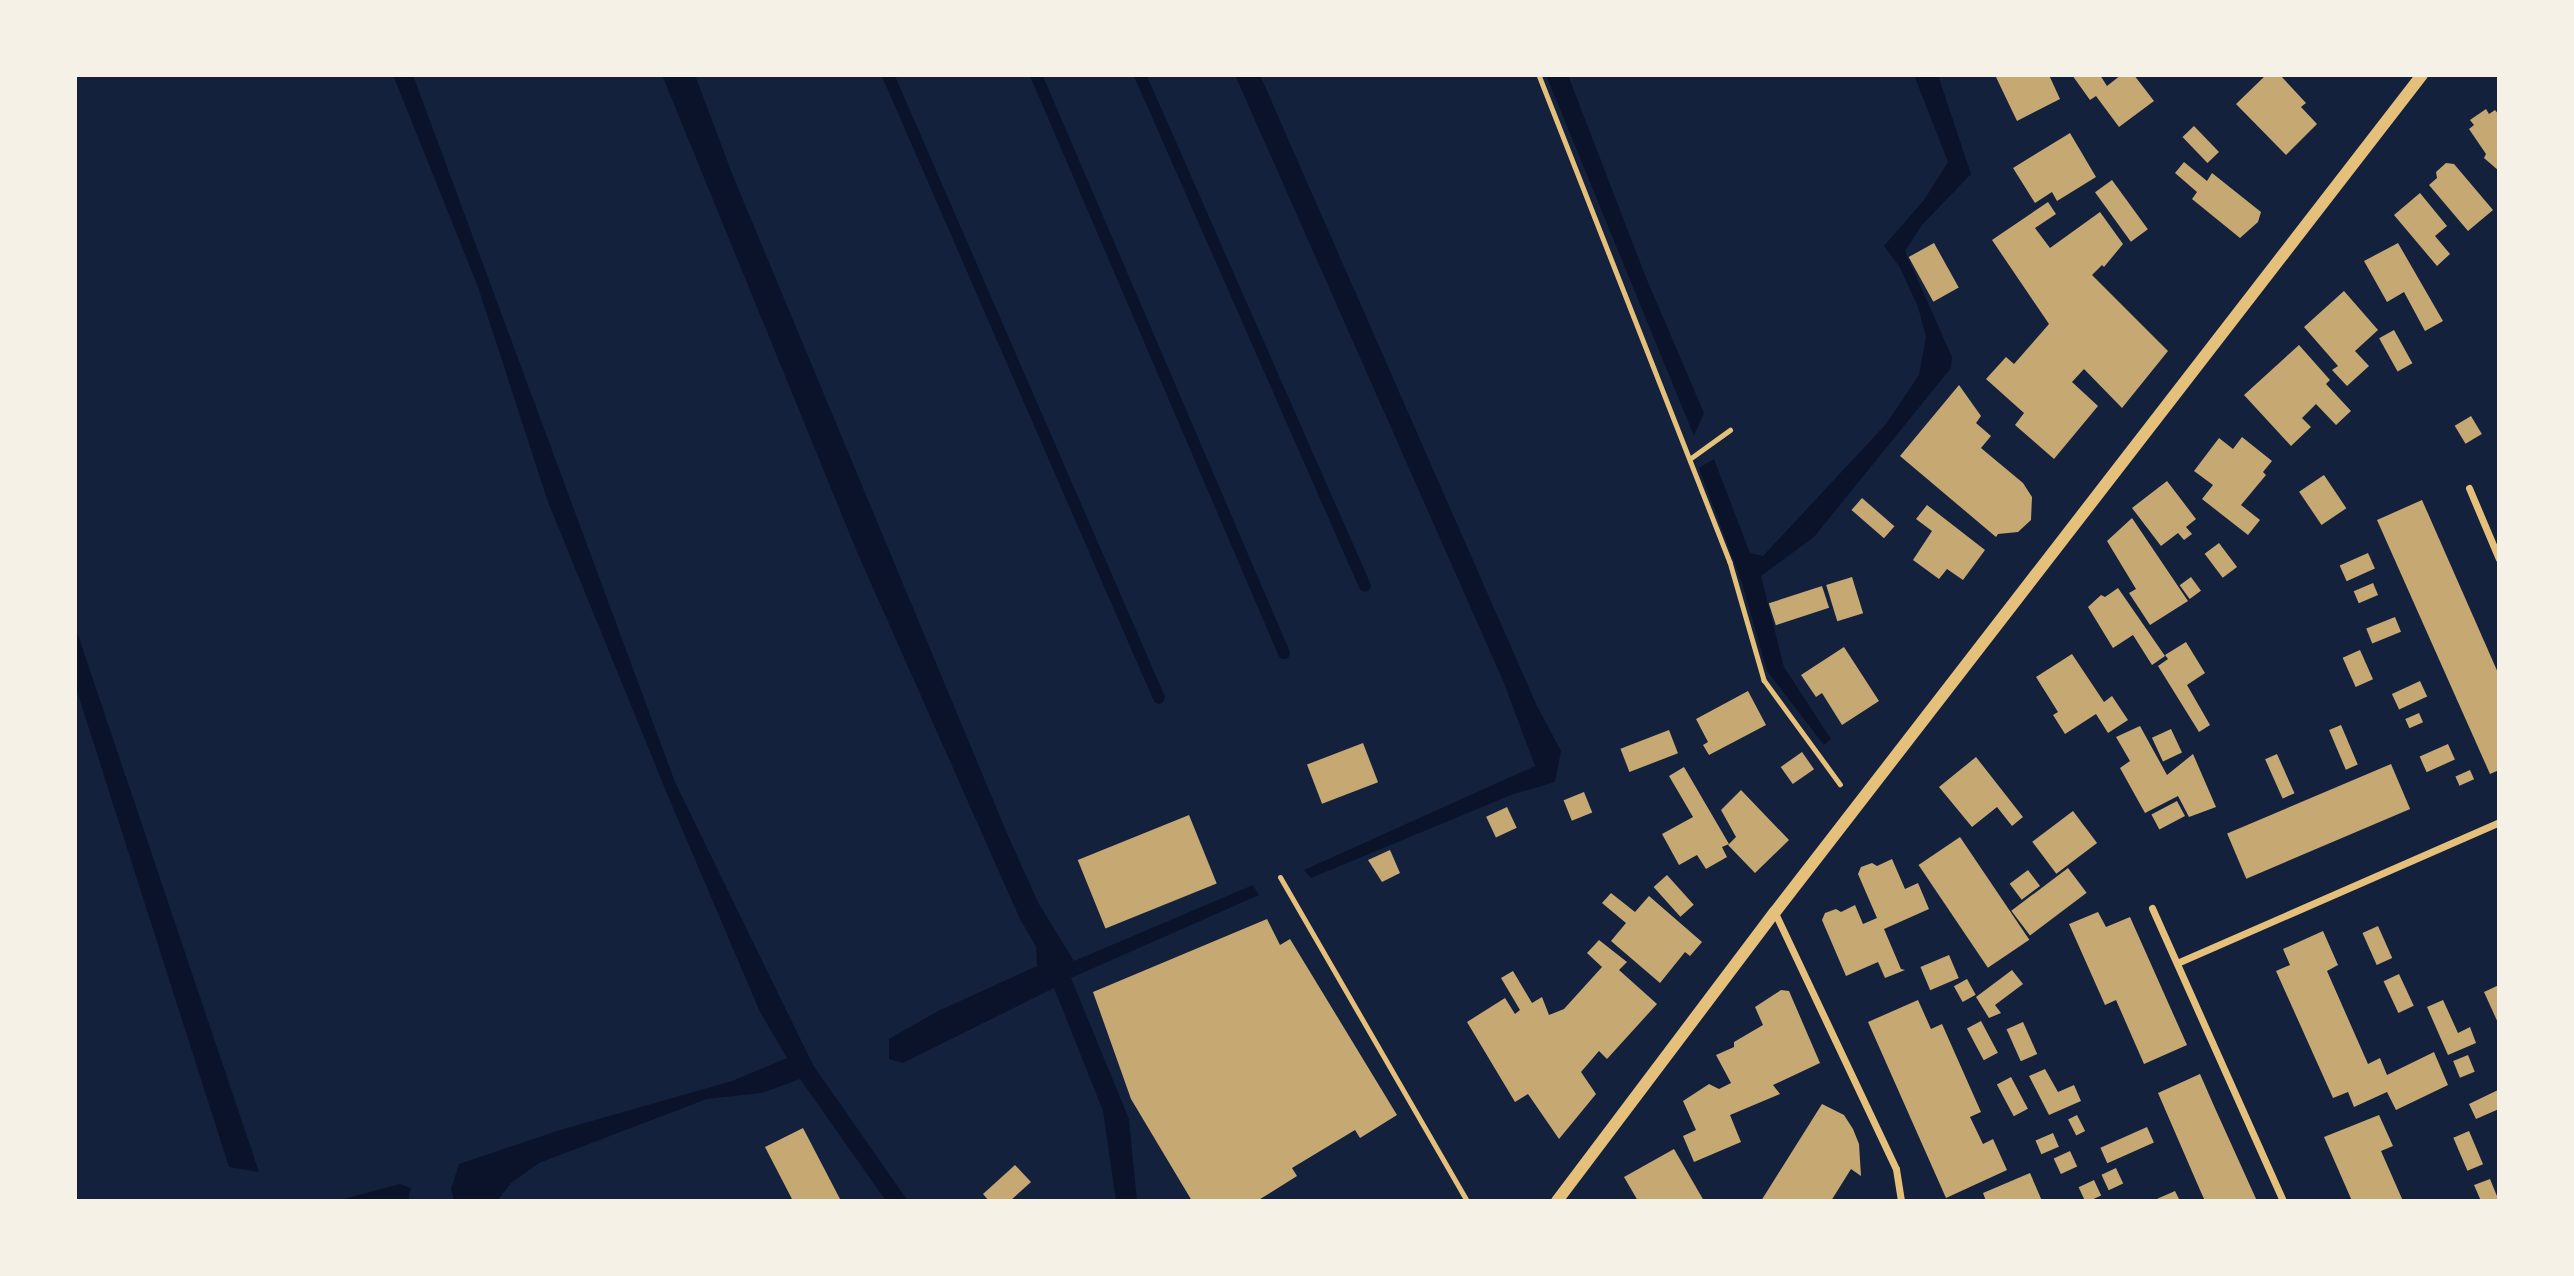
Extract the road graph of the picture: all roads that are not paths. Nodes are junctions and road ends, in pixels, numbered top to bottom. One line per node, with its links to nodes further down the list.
1 (2422, 75): 7 (street)
2 (2469, 488): 3 (street)
3 (2499, 559)
4 (2499, 822): 8 (street)
5 (1280, 877): 9 (lane)
6 (2152, 908): 8 (street)
7 (1775, 912): 10 (street); 11 (street)
8 (2177, 963): 12 (street)
9 (1467, 1201)
10 (1557, 1201)
11 (1901, 1201)
12 (2283, 1201)

